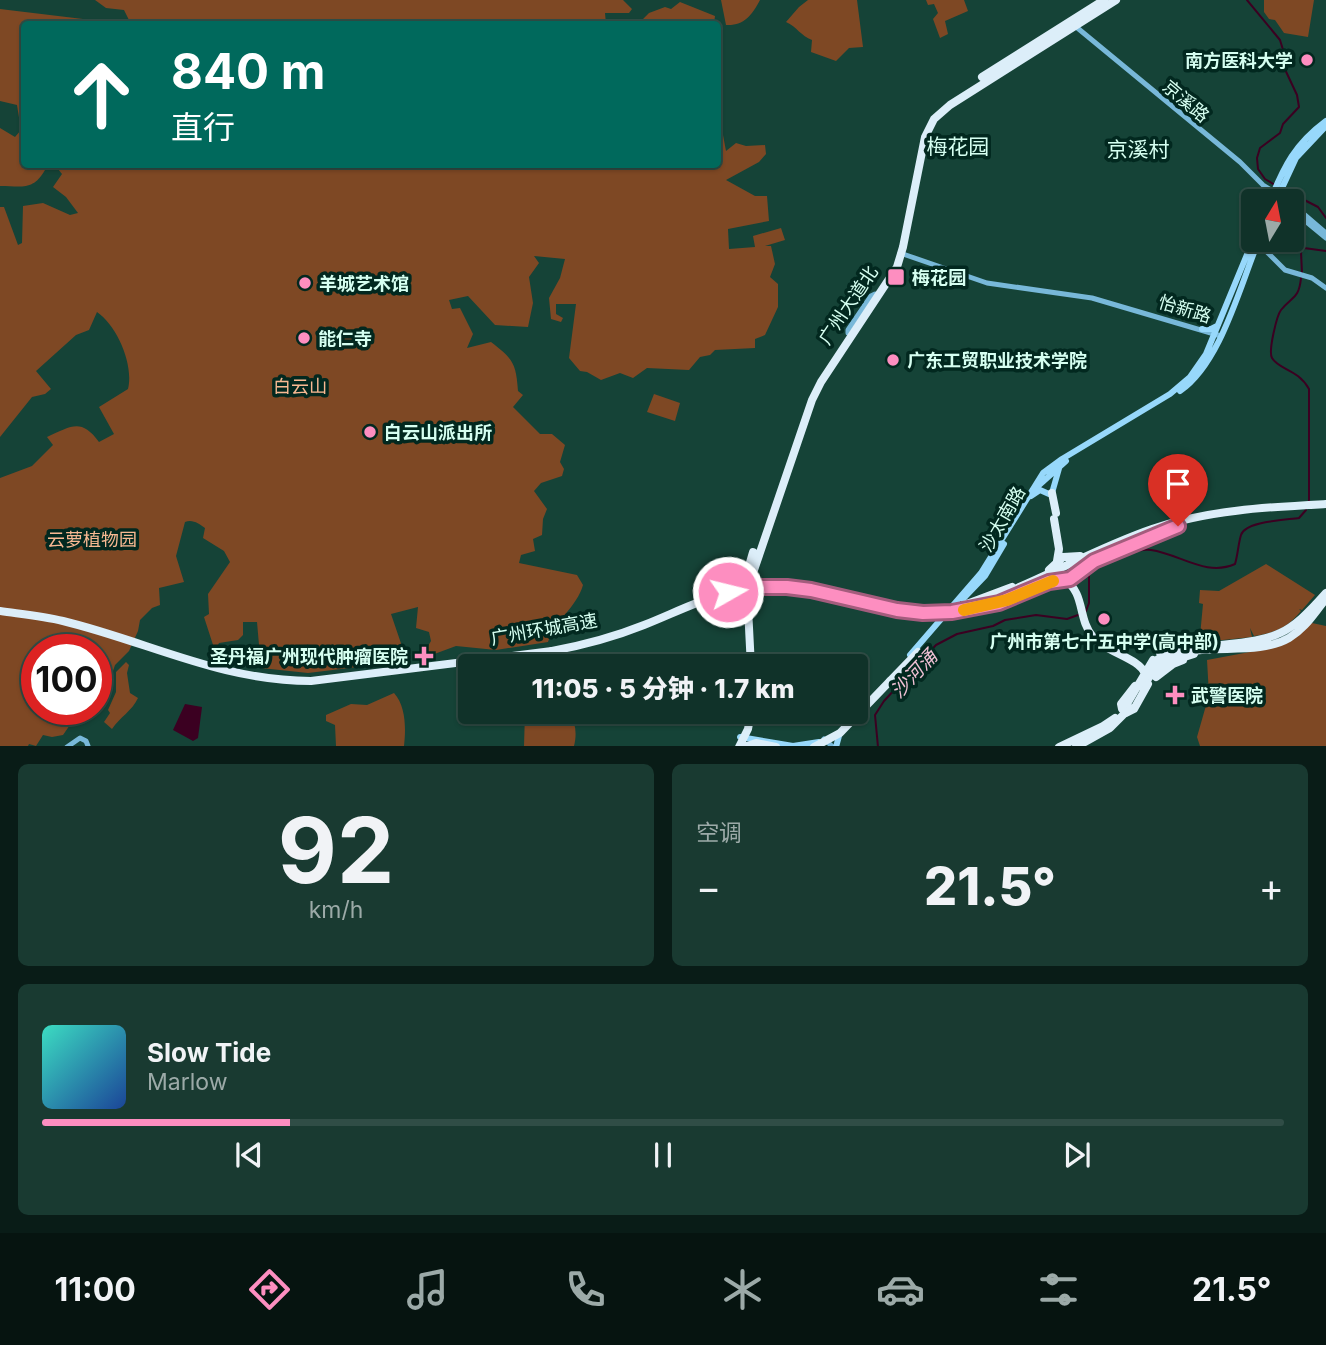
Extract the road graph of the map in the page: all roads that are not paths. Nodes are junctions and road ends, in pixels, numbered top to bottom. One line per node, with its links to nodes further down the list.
1 (1104, 0): 3 (highway, 广州大道北)
2 (1116, 0): 3 (highway, 广州大道北)
3 (1082, 22): 4 (highway, 广州大道北); 4 (highway); 7 (main road, 京溪路)
4 (1060, 32): 12 (highway, 广州大道北)
5 (1326, 121): 8 (main road)
6 (1326, 126): 9 (main road)
7 (1271, 189)
8 (1279, 189)
9 (1280, 189)
10 (1304, 218): 11 (main road, 京溪路)
11 (1325, 235)
12 (900, 252): 20 (main road, 怡新路); 23 (highway, 广州大道北); 23 (highway, 广州大道北)
13 (1252, 252): 17 (main road)
14 (1253, 252): 18 (main road)
15 (1267, 252): 16 (main road)
16 (1326, 288)
17 (1228, 302): 18 (main road); 19 (main road)
18 (1231, 311): 21 (main road)
19 (1221, 321): 20 (main road); 21 (main road)
20 (1201, 330): 21 (main road, 怡新路); 22 (main road)
21 (1217, 334): 22 (main road, 沙太南路); 24 (main road, 沙太南路)
22 (1210, 346): 25 (main road, 沙太南路)
23 (801, 426): 31 (highway, 广州大道北)
24 (1060, 465): 25 (main road, 沙太南路); 27 (main road)
25 (1043, 477): 26 (main road, 沙太南路); 27 (main road)
26 (1036, 486): 28 (main road, 沙太南路); 35 (main road, 沙太南路)
27 (1051, 493): 28 (main road); 32 (highway)
28 (1031, 496): 35 (main road, 沙太南路)
29 (1326, 506): 30 (highway, 广州环城高速)
30 (1184, 522): 32 (highway); 33 (highway); 38 (highway, 广州环城高速, bridge)
31 (762, 537): 45 (highway, 广州大道北); 46 (highway, 广州大道北)
32 (1064, 558): 33 (highway, bridge); 33 (highway, bridge); 38 (highway, bridge)
33 (1072, 577): 38 (highway, bridge); 47 (highway)
34 (1326, 589): 39 (highway)
35 (962, 598): 40 (main road)
36 (1326, 602): 39 (highway)
37 (0, 609): 42 (highway, 广州环城高速)
38 (955, 609): 50 (highway, 广州环城高速, bridge)
39 (1309, 616): 41 (highway)
40 (941, 622): 44 (main road); 59 (main road)
41 (1301, 625): 43 (highway); 48 (highway)
42 (92, 627): 50 (highway, 广州环城高速); 50 (highway, 广州环城高速)
43 (1245, 649): 49 (highway); 52 (highway)
44 (918, 652): 59 (highway, bridge); 59 (main road)
45 (749, 654)
46 (750, 654)
47 (1119, 654): 48 (highway); 51 (highway)
48 (1156, 657): 49 (highway, bridge); 51 (highway)
49 (1172, 660): 51 (highway, bridge); 52 (highway); 55 (highway)
50 (404, 668)
51 (1145, 674): 62 (highway)
52 (1156, 677): 55 (highway)
53 (749, 724): 56 (highway, bridge)
54 (752, 724): 57 (main road)
55 (1115, 724): 63 (highway)
56 (742, 743): 57 (main road); 61 (highway, bridge)
57 (762, 744): 59 (main road)
58 (72, 745): 60 (main road)
59 (826, 745)
60 (87, 746)
61 (771, 746)
62 (1061, 746)
63 (1078, 746)

